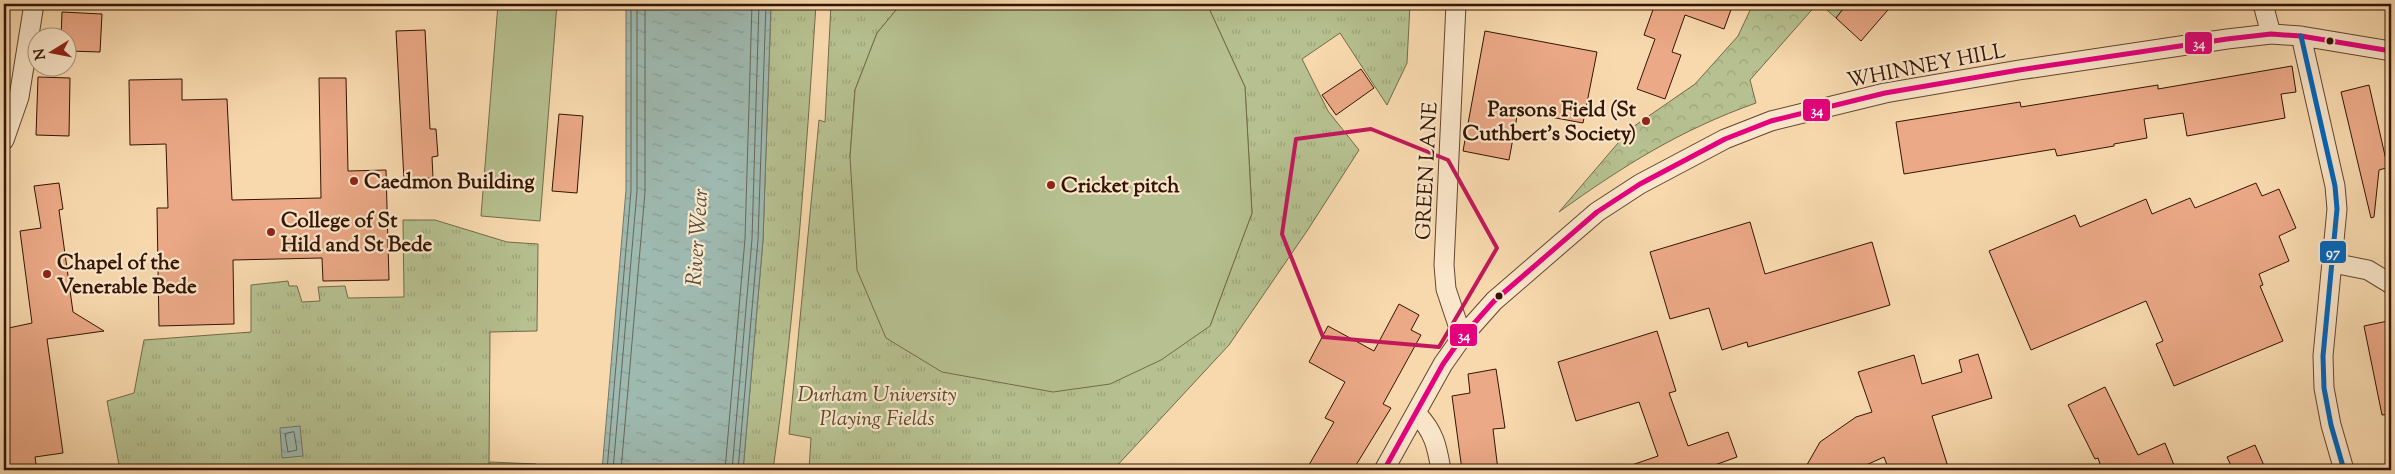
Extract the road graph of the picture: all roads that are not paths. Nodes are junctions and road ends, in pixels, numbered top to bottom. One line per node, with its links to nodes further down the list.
1 (34, 4): 7 (street)
2 (1456, 4): 10 (street, GREEN LANE)
3 (2262, 4): 4 (street)
4 (2270, 34): 5 (street, WHINNEY HILL); 10 (street, WHINNEY HILL)
5 (2301, 36): 6 (street, WHINNEY HILL); 8 (street)
6 (2391, 51)
7 (4, 140)
8 (2333, 263): 9 (street); 14 (street)
9 (2391, 284)
10 (1462, 337): 11 (street, WHINNEY HILL)
11 (1416, 414): 12 (street, WHINNEY HILL); 13 (street)
12 (1384, 470)
13 (1441, 470)
14 (2344, 470)

